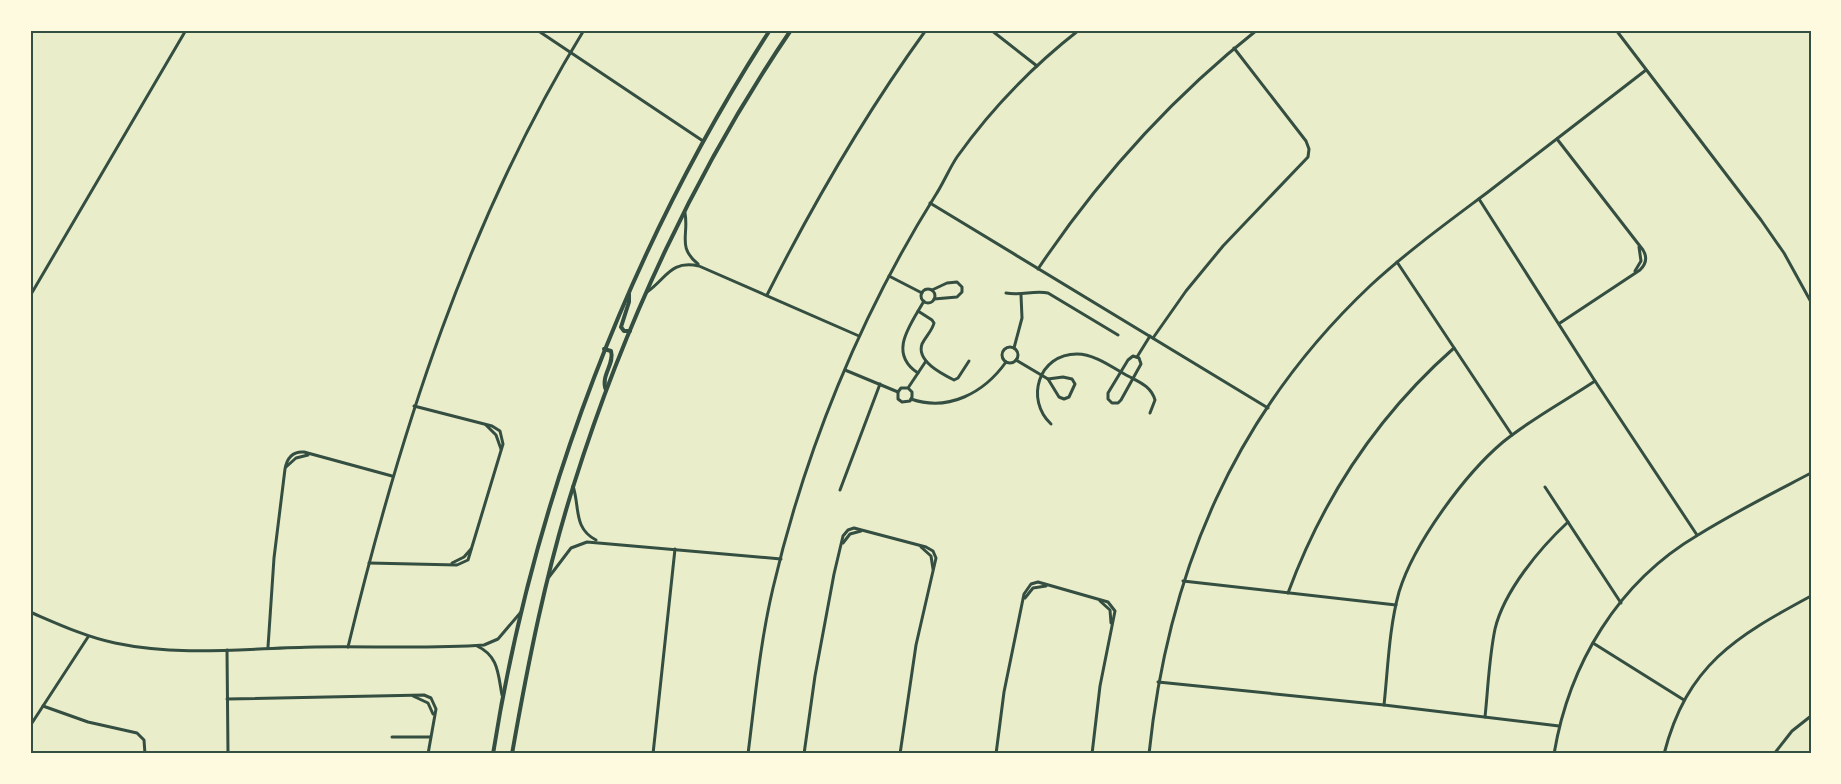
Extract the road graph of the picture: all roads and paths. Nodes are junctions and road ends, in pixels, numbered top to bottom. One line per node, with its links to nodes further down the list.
1 (186, 30): 31 (street)
2 (537, 30): 12 (street)
3 (584, 30): 12 (street)
4 (770, 30): 16 (street)
5 (791, 30): 19 (street)
6 (926, 30): 30 (street)
7 (991, 30): 13 (street)
8 (1079, 30): 13 (street)
9 (1257, 30): 11 (street)
10 (1616, 30): 14 (street)
11 (1234, 48): 22 (street); 40 (street)
12 (570, 53): 16 (street); 61 (street)
13 (1037, 66): 18 (street)
14 (1646, 70): 15 (street); 34 (street)
15 (1557, 139): 17 (street); 36 (street)
16 (703, 141): 28 (street)
17 (1479, 199): 20 (street); 36 (street)
18 (930, 203): 22 (street); 23 (street)
19 (685, 213): 21 (street); 25 (street)
20 (1397, 262): 42 (street); 62 (street)
21 (699, 266): 25 (street); 30 (street)
22 (1038, 269): 40 (street)
23 (889, 276): 26 (street); 39 (street)
24 (932, 290): 26 (street); 32 (street); 32 (street)
25 (647, 292): 37 (street)
26 (922, 292): 33 (street)
27 (1006, 292): 29 (street)
28 (628, 293): 37 (street); 43 (street)
29 (1022, 294): 38 (street); 41 (street)
30 (767, 295): 39 (street)
31 (30, 296)
32 (934, 299): 33 (street)
33 (924, 301): 35 (street)
34 (1811, 302)
35 (918, 311): 46 (street); 51 (street)
36 (1560, 323): 55 (street)
37 (630, 331): 58 (street)
38 (1118, 335)
39 (859, 336): 49 (street)
40 (1151, 337): 44 (street); 62 (street)
41 (1014, 348): 45 (street); 48 (street)
42 (1454, 348): 65 (street); 79 (street)
43 (604, 349): 58 (street); 84 (street)
44 (1137, 357): 50 (street); 54 (street)
45 (1016, 360): 48 (street); 52 (street)
46 (926, 361): 47 (street); 51 (street)
47 (969, 361)
48 (1006, 362): 60 (street)
49 (845, 370): 56 (street); 75 (street)
50 (1120, 372): 52 (street); 54 (street); 54 (street)
51 (918, 373): 57 (street)
52 (1041, 375): 53 (street); 64 (street)
53 (1048, 379): 53 (street)
54 (1133, 379): 63 (street)
55 (1595, 381): 65 (street); 72 (street)
56 (880, 384): 59 (street); 70 (street)
57 (908, 388): 59 (street); 60 (street)
58 (606, 391): 68 (street)
59 (898, 392): 60 (street)
60 (911, 399)
61 (414, 406): 67 (street); 76 (street)
62 (1268, 408): 78 (street)
63 (1150, 413)
64 (1051, 424)
65 (1512, 435): 82 (street)
66 (1811, 473): 72 (street)
67 (392, 476): 76 (street); 88 (street)
68 (573, 485): 73 (street); 77 (street)
69 (1545, 487): 71 (street)
70 (840, 490)
71 (1568, 522): 81 (street); 98 (street)
72 (1697, 535): 81 (street)
73 (601, 542): 74 (street); 77 (street)
74 (675, 549): 75 (street); 108 (street)
75 (781, 559): 109 (street)
76 (369, 563): 89 (street)
77 (549, 577): 107 (street)
78 (1183, 581): 79 (street); 91 (street)
79 (1288, 593): 82 (street)
80 (1811, 596): 94 (street)
81 (1621, 603): 86 (street)
82 (1396, 605): 95 (street)
83 (30, 612): 85 (street)
84 (522, 612): 87 (street); 92 (street)
85 (88, 637): 90 (street); 96 (street)
86 (1593, 643): 94 (street); 100 (street)
87 (476, 646): 89 (street); 92 (street)
88 (268, 647): 89 (street); 90 (street)
89 (348, 647)
90 (227, 650): 93 (street)
91 (1158, 682): 95 (street); 114 (street)
92 (502, 695): 106 (street)
93 (227, 699): 102 (street); 104 (street)
94 (1684, 700): 116 (street)
95 (1384, 705): 98 (street)
96 (43, 706): 99 (street); 103 (street)
97 (1811, 716): 117 (street)
98 (1485, 717): 100 (street)
99 (30, 726)
100 (1559, 726): 115 (street)
101 (392, 737): 102 (street)
102 (430, 737): 105 (street)
103 (145, 754)
104 (228, 754)
105 (428, 754)
106 (493, 754)
107 (512, 754)
108 (653, 754)
109 (748, 754)
110 (804, 754): 111 (street)
111 (900, 754)
112 (996, 754): 113 (street)
113 (1092, 754)
114 (1149, 754)
115 (1554, 754)
116 (1664, 754)
117 (1774, 754)

